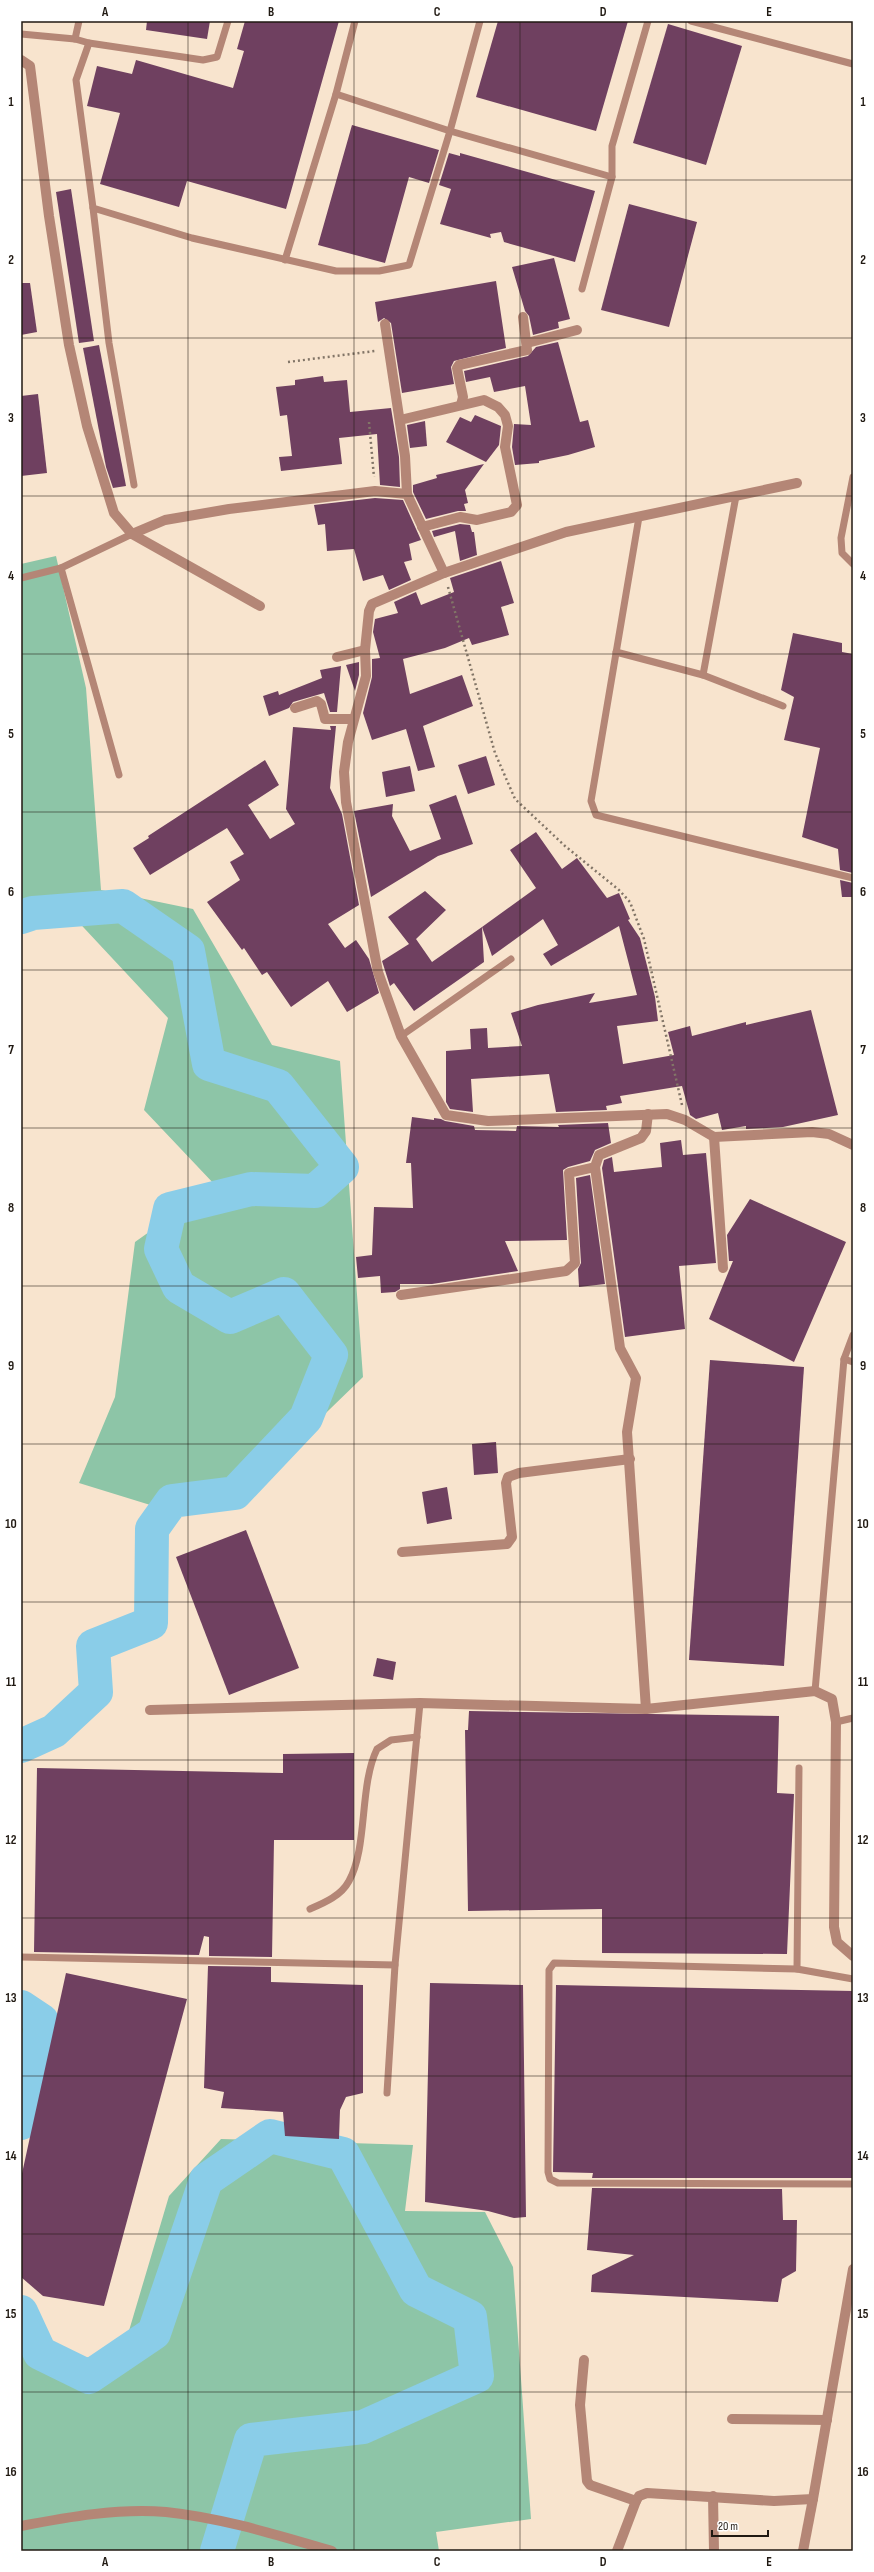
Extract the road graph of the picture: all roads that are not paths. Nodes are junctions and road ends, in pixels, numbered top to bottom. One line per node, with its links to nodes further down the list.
1 (79, 21): 8 (lane)
2 (228, 21): 9 (lane)
3 (355, 21): 12 (lane)
4 (480, 21): 13 (lane)
5 (648, 21): 14 (lane)
6 (691, 21): 11 (lane)
7 (21, 34): 8 (lane)
8 (75, 39): 9 (lane)
9 (89, 43): 15 (lane)
10 (21, 60): 31 (street)
11 (853, 64)
12 (336, 94): 13 (lane); 16 (lane)
13 (450, 131): 14 (lane); 16 (lane)
14 (612, 177): 17 (lane)
15 (93, 208): 16 (lane); 26 (lane)
16 (285, 260)
17 (582, 289)
18 (523, 317): 21 (street)
19 (384, 324): 23 (street)
20 (577, 330): 21 (street)
21 (527, 343): 22 (street)
22 (462, 405): 23 (street); 30 (street)
23 (400, 420): 27 (street)
24 (853, 477): 32 (lane)
25 (797, 484): 28 (street)
26 (134, 485)
27 (407, 494): 30 (street); 31 (street)
28 (736, 496): 29 (street); 40 (lane)
29 (639, 516): 34 (street); 38 (lane)
30 (422, 527): 34 (street)
31 (132, 534): 33 (lane); 36 (street)
32 (853, 564)
33 (61, 568): 35 (lane); 44 (lane)
34 (444, 573): 37 (street)
35 (21, 578)
36 (260, 606)
37 (365, 650): 39 (street); 43 (street)
38 (616, 652): 40 (lane); 45 (lane)
39 (337, 657)
40 (703, 675): 41 (lane)
41 (782, 706)
42 (295, 708): 43 (street)
43 (353, 719): 47 (street)
44 (119, 775)
45 (853, 878)
46 (511, 959): 47 (lane)
47 (401, 1036): 48 (street)
48 (648, 1114): 49 (street); 51 (street)
49 (714, 1137): 50 (street); 52 (street)
50 (853, 1145)
51 (596, 1167): 53 (street); 57 (street)
52 (723, 1268)
53 (401, 1295)
54 (853, 1335): 55 (lane)
55 (844, 1359): 56 (lane); 59 (lane)
56 (853, 1362)
57 (630, 1459): 58 (street); 61 (street)
58 (402, 1552)
59 (815, 1691): 61 (street); 64 (street)
60 (420, 1703): 61 (street); 62 (street); 65 (lane)
61 (646, 1709)
62 (150, 1710)
63 (853, 1718): 64 (lane)
64 (836, 1722): 68 (street)
65 (417, 1737): 67 (lane); 70 (lane)
66 (799, 1768): 71 (lane)
67 (310, 1909)
68 (853, 1956)
69 (21, 1957): 70 (lane)
70 (395, 1965): 73 (lane)
71 (797, 1969): 72 (lane); 74 (lane)
72 (853, 1979)
73 (387, 2093)
74 (853, 2184)
75 (853, 2268): 78 (street)
76 (584, 2360): 81 (street)
77 (732, 2419): 78 (street)
78 (827, 2420): 80 (street)
79 (713, 2496): 80 (street); 81 (street); 85 (street)
80 (813, 2498): 86 (street)
81 (636, 2501): 84 (street)
82 (21, 2526): 83 (street)
83 (332, 2551)
84 (617, 2551)
85 (714, 2551)
86 (803, 2551)

